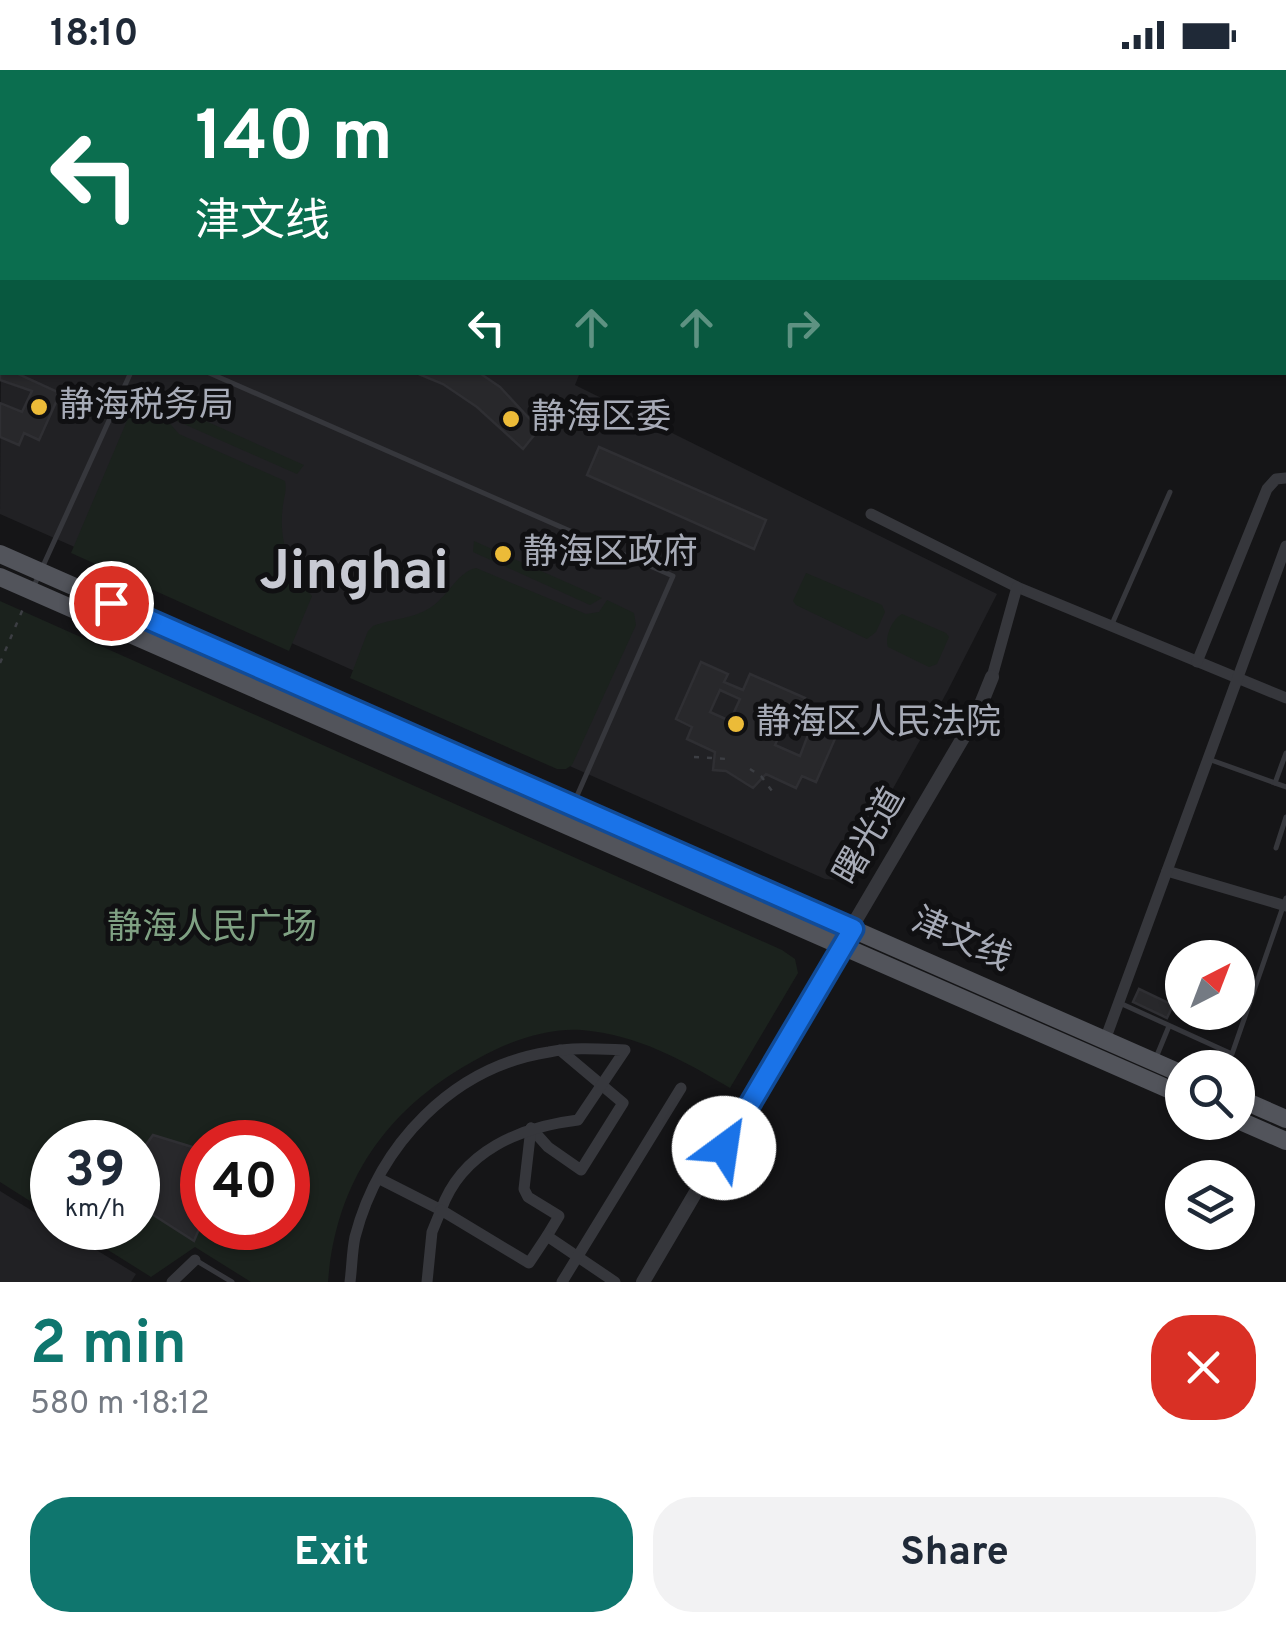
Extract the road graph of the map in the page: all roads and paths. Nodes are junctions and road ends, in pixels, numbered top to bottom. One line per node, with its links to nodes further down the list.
1 (130, 375): 8 (lane)
2 (213, 375): 26 (lane)
3 (1286, 478): 14 (street)
4 (1170, 492): 12 (lane)
5 (870, 514): 10 (street)
6 (1286, 546): 16 (street)
7 (0, 554): 8 (main road, 津文线)
8 (40, 572): 11 (lane); 26 (main road, 津文线)
9 (0, 577): 11 (main road, 津文线)
10 (1017, 587): 12 (street); 15 (street)
11 (31, 591): 13 (path); 28 (main road, 津文线)
12 (1111, 627): 14 (street)
13 (0, 662)
14 (1197, 662): 16 (street)
15 (992, 677): 32 (street, 曙光道)
16 (1238, 679): 17 (street); 21 (street)
17 (1286, 698)
18 (1286, 753): 23 (lane)
19 (694, 757): 20 (path)
20 (727, 759)
21 (1208, 759): 23 (lane); 30 (street)
22 (750, 769): 25 (path)
23 (1275, 783): 24 (lane)
24 (1286, 787)
25 (775, 795)
26 (573, 806): 28 (lane); 32 (main road, 津文线)
27 (1286, 817): 29 (lane)
28 (565, 824): 32 (main road, 津文线)
29 (1276, 848)
30 (1167, 871): 31 (street); 34 (street)
31 (1285, 903): 33 (lane)
32 (848, 937): 39 (main road, 津文线); 45 (main road, 津文线); 62 (street, 曙光道)
33 (1255, 988)
34 (1119, 1003): 35 (lane); 39 (street)
35 (1165, 1024)
36 (1168, 1030): 41 (lane)
37 (1179, 1030): 38 (lane)
38 (1240, 1030)
39 (1105, 1040): 41 (main road, 津文线)
40 (560, 1050): 43 (street); 43 (street); 51 (street)
41 (1155, 1062): 42 (main road, 津文线)
42 (1165, 1066)
43 (603, 1086): 49 (street); 49 (street)
44 (681, 1088): 54 (street)
45 (1165, 1088)
46 (1255, 1105): 47 (main road)
47 (1286, 1119)
48 (1255, 1127): 50 (main road)
49 (531, 1128): 52 (street); 53 (street)
50 (1286, 1141)
51 (378, 1178): 52 (street); 58 (street)
52 (441, 1210): 53 (street); 59 (street)
53 (548, 1236): 54 (street)
54 (577, 1256): 60 (street); 61 (street)
55 (195, 1260): 56 (street); 57 (lane)
56 (173, 1282)
57 (232, 1282)
58 (350, 1282)
59 (427, 1282)
60 (562, 1282)
61 (615, 1282)
62 (643, 1282)

